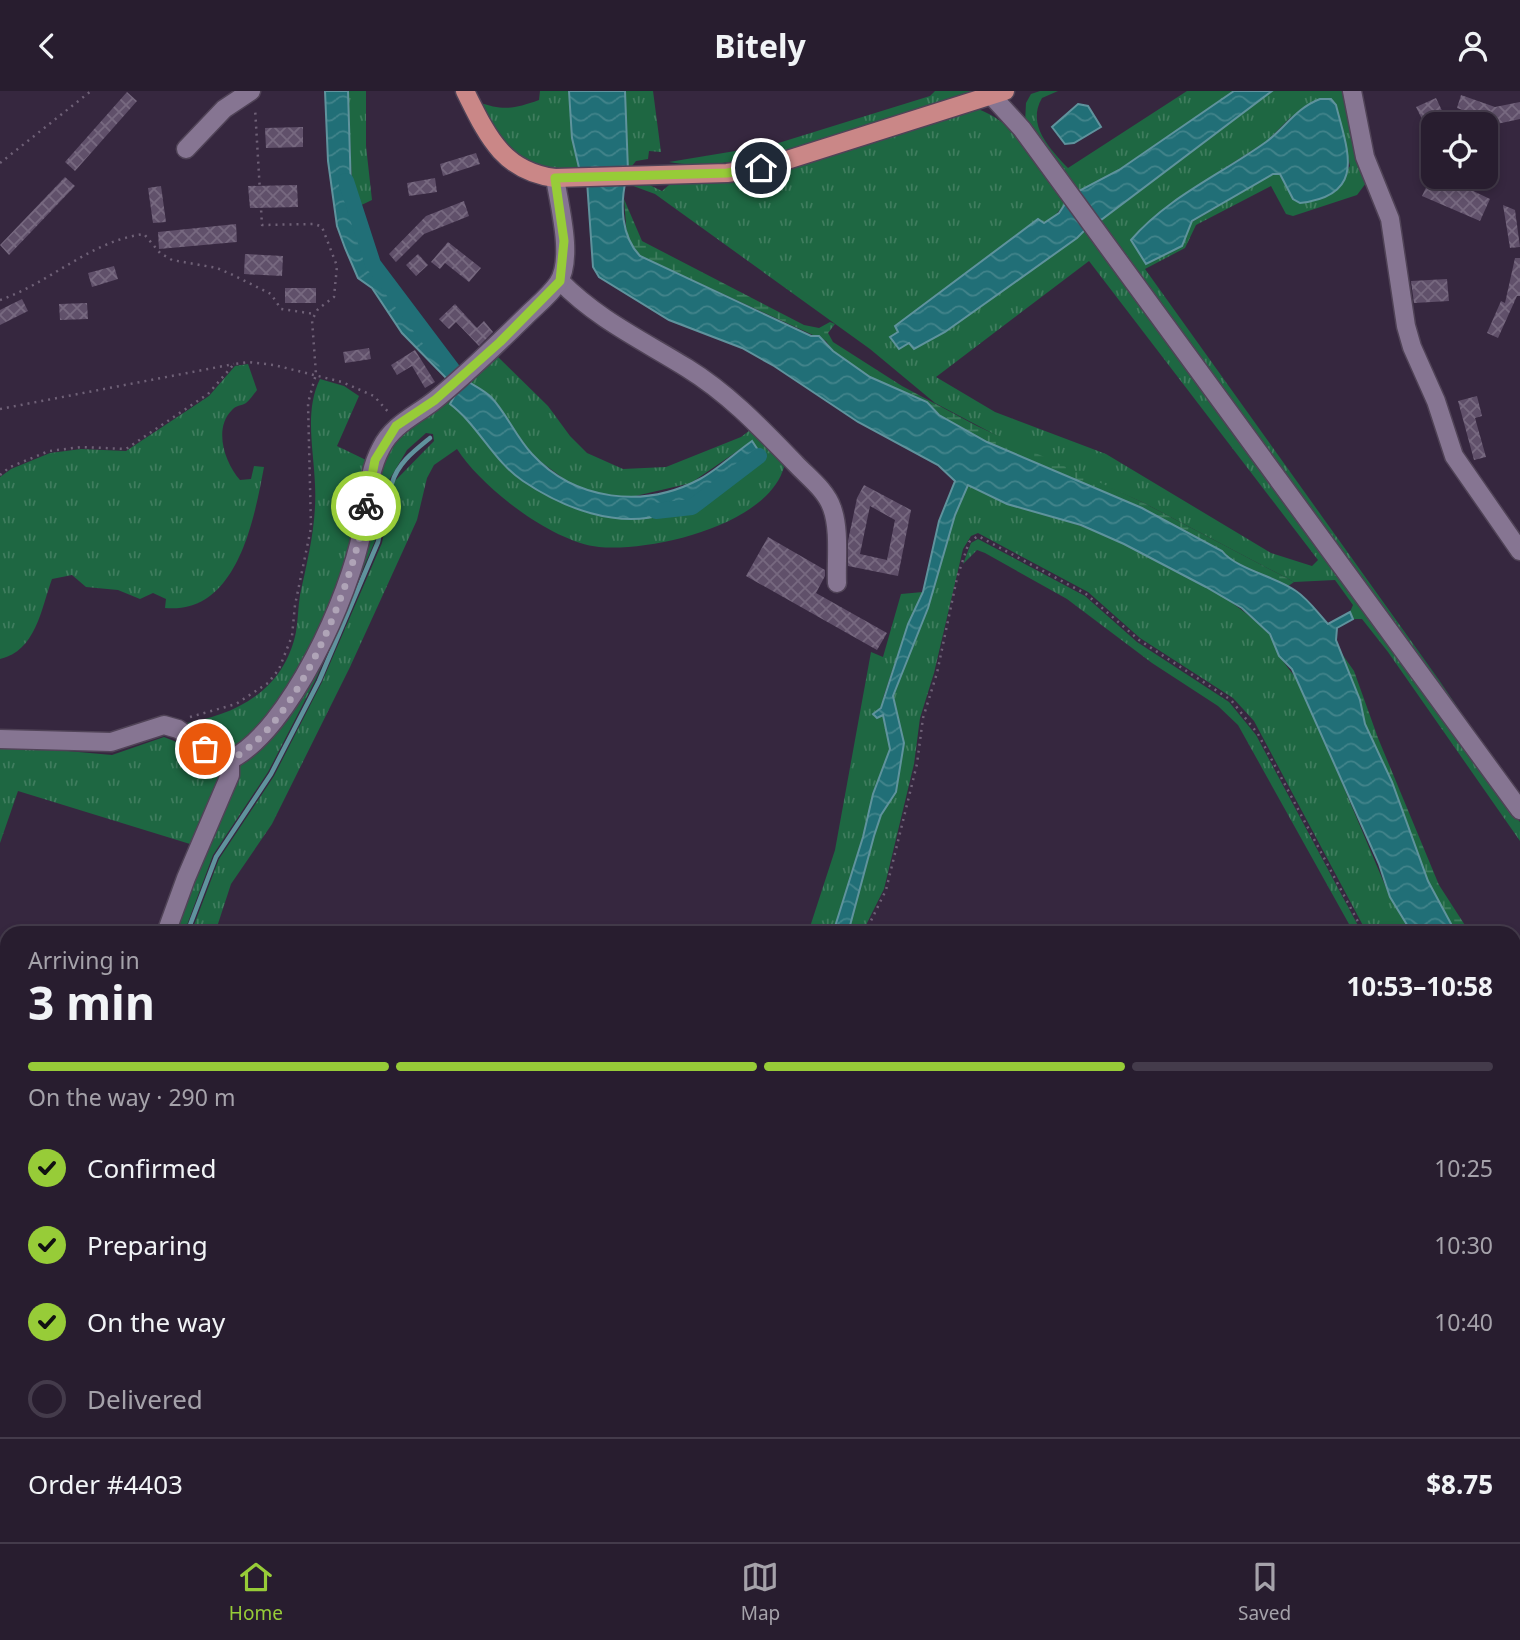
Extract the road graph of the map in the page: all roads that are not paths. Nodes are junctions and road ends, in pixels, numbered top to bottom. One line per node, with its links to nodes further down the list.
1 (466, 91): 6 (main road)
2 (1352, 91): 8 (street)
3 (998, 93): 6 (main road); 12 (street)
4 (253, 97): 5 (street)
5 (186, 149)
6 (555, 178): 7 (street)
7 (560, 281): 9 (street); 11 (street)
8 (1520, 551)
9 (837, 583)
10 (0, 739): 11 (street)
11 (230, 760): 13 (street)
12 (1520, 810)
13 (169, 926)

